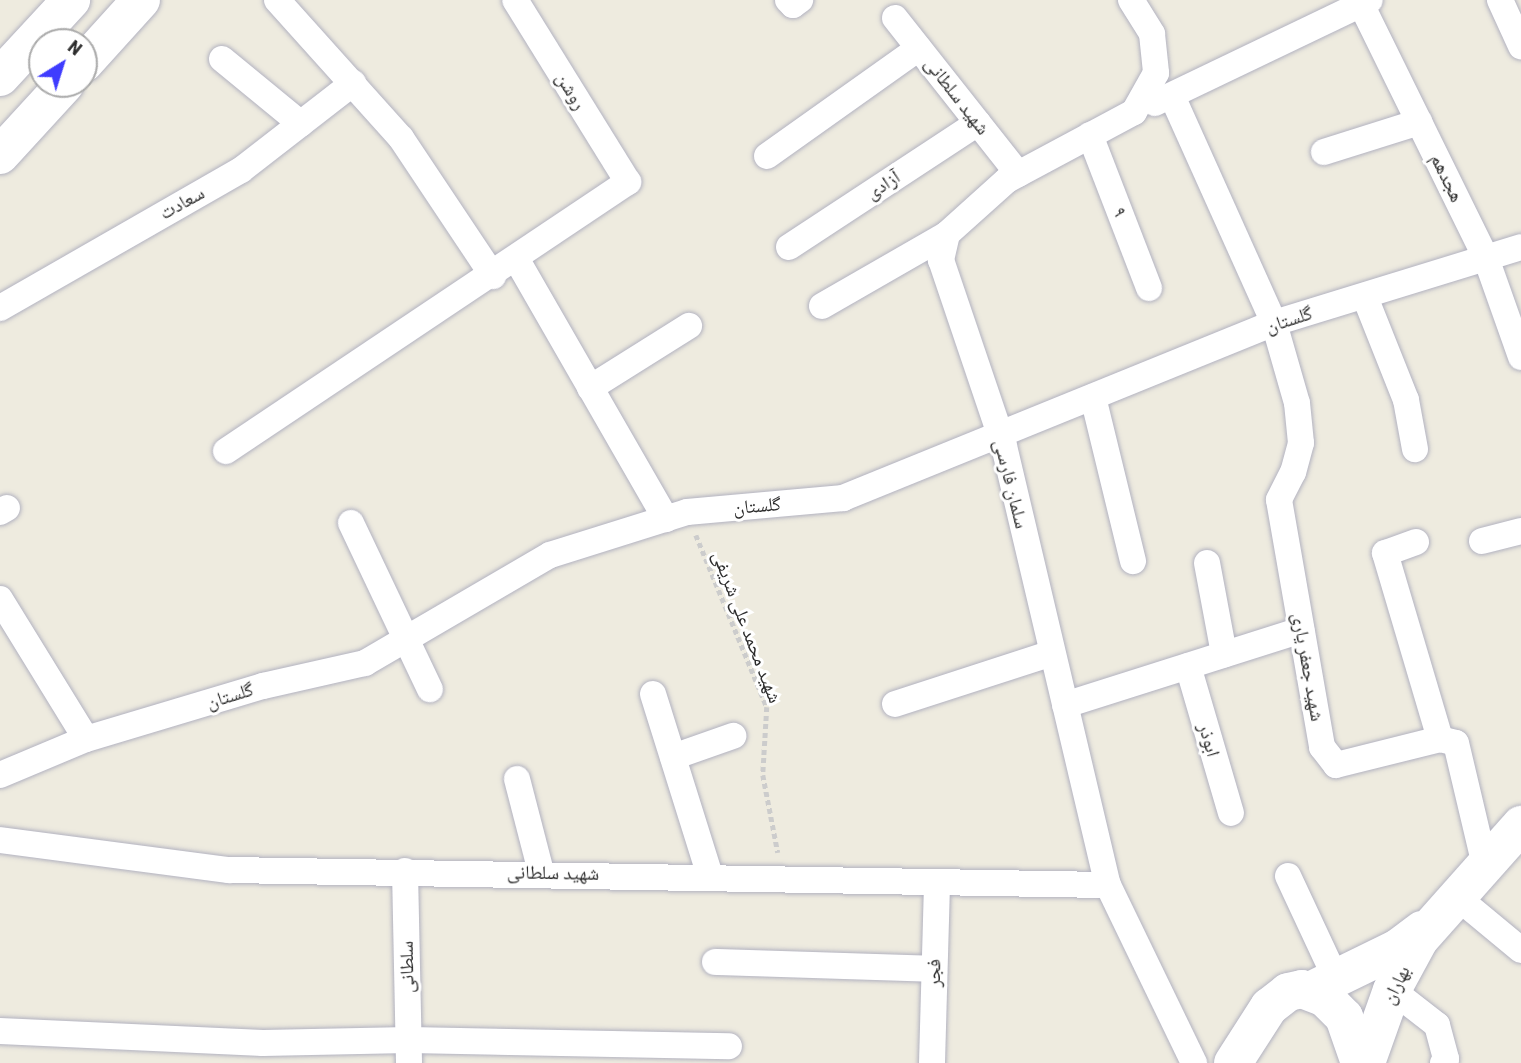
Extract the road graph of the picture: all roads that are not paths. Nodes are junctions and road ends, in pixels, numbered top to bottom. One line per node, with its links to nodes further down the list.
1 (71, 0): 15 (street)
2 (141, 0): 12 (street)
3 (277, 0): 16 (street)
4 (515, 0): 32 (street, روشن)
5 (788, 0): 6 (street)
6 (800, 0)
7 (1131, 0): 19 (street)
8 (1500, 0): 11 (street)
9 (1365, 2): 17 (street); 20 (street, هجدهم)
10 (895, 18): 13 (street, شهید سلطانی)
11 (1521, 46)
12 (98, 48)
13 (919, 48): 21 (street, شهید سلطانی); 26 (street)
14 (222, 59): 22 (street)
15 (0, 77)
16 (354, 83): 22 (street, سعادت); 33 (street)
17 (1171, 96): 19 (street); 38 (street, شهید جعفر یاری)
18 (52, 98): 25 (street)
19 (1134, 112): 23 (street)
20 (1419, 122): 24 (street); 31 (street, هجدهم)
21 (978, 123): 27 (street, شهید سلطانی); 29 (street, آزادی)
22 (301, 124): 37 (street, سعادت)
23 (1090, 135): 27 (street); 34 (street, ۹)
24 (1324, 152)
25 (0, 155)
26 (767, 156)
27 (1018, 174): 28 (street)
28 (947, 234): 36 (street); 43 (street, سلمان فارسی)
29 (789, 247)
30 (1521, 247): 31 (street, گلستان)
31 (1486, 258): 35 (street, گلستان); 40 (street, هجدهم)
32 (517, 260): 33 (street); 41 (street)
33 (494, 276): 45 (street)
34 (1149, 288)
35 (1365, 297): 38 (street, گلستان); 44 (street)
36 (822, 306)
37 (0, 308)
38 (1274, 323): 42 (street, گلستان); 54 (street, شهید جعفر یاری)
39 (689, 326): 41 (street)
40 (1521, 357)
41 (590, 388): 46 (street)
42 (1093, 397): 43 (street, گلستان); 51 (street)
43 (999, 435): 46 (street, گلستان); 56 (street, سلمان فارسی)
44 (1415, 449)
45 (226, 451)
46 (677, 516): 55 (street, گلستان)
47 (351, 523): 55 (street)
48 (1521, 531): 49 (street)
49 (1482, 541)
50 (1416, 542): 65 (street)
51 (1133, 561)
52 (1207, 563): 57 (street)
53 (0, 599): 64 (street)
54 (1301, 629): 57 (street); 65 (street, شهید جعفر یاری)
55 (407, 639): 59 (street); 64 (street, گلستان)
56 (1052, 653): 61 (street); 62 (street, سلمان فارسی)
57 (1224, 654): 58 (street)
58 (1188, 666): 62 (street); 69 (street, ابوذر)
59 (430, 689)
60 (653, 694): 66 (street)
61 (895, 704)
62 (1065, 705): 78 (street, سلمان فارسی)
63 (733, 736): 66 (street)
64 (86, 739): 67 (street, گلستان)
65 (1440, 739): 72 (street)
66 (673, 757): 75 (street)
67 (0, 775)
68 (519, 779): 74 (street)
69 (1231, 813)
70 (1521, 825): 72 (street, بهاران)
71 (0, 840): 73 (street, شهید سلطانی)
72 (1485, 866): 79 (street, بهاران)
73 (405, 871): 74 (street, شهید سلطانی); 87 (street, سلطانی)
74 (541, 872): 75 (street, شهید سلطانی)
75 (710, 876): 77 (street, شهید سلطانی)
76 (1287, 876): 83 (street)
77 (937, 882): 78 (street, شهید سلطانی); 82 (street, فجر)
78 (1108, 885): 89 (street, سلمان فارسی)
79 (1449, 906): 80 (street); 83 (street, بهاران); 84 (street, بهاران)
80 (1521, 950)
81 (715, 962): 82 (street)
82 (934, 969): 88 (street, فجر)
83 (1324, 985): 90 (street, بهاران); 91 (street)
84 (1392, 990): 92 (street, بهاران); 93 (street)
85 (0, 1031): 87 (street)
86 (729, 1046): 87 (street)
87 (409, 1051)
88 (932, 1063)
89 (1194, 1063)
90 (1233, 1063)
91 (1360, 1063)
92 (1366, 1063)
93 (1443, 1063)

